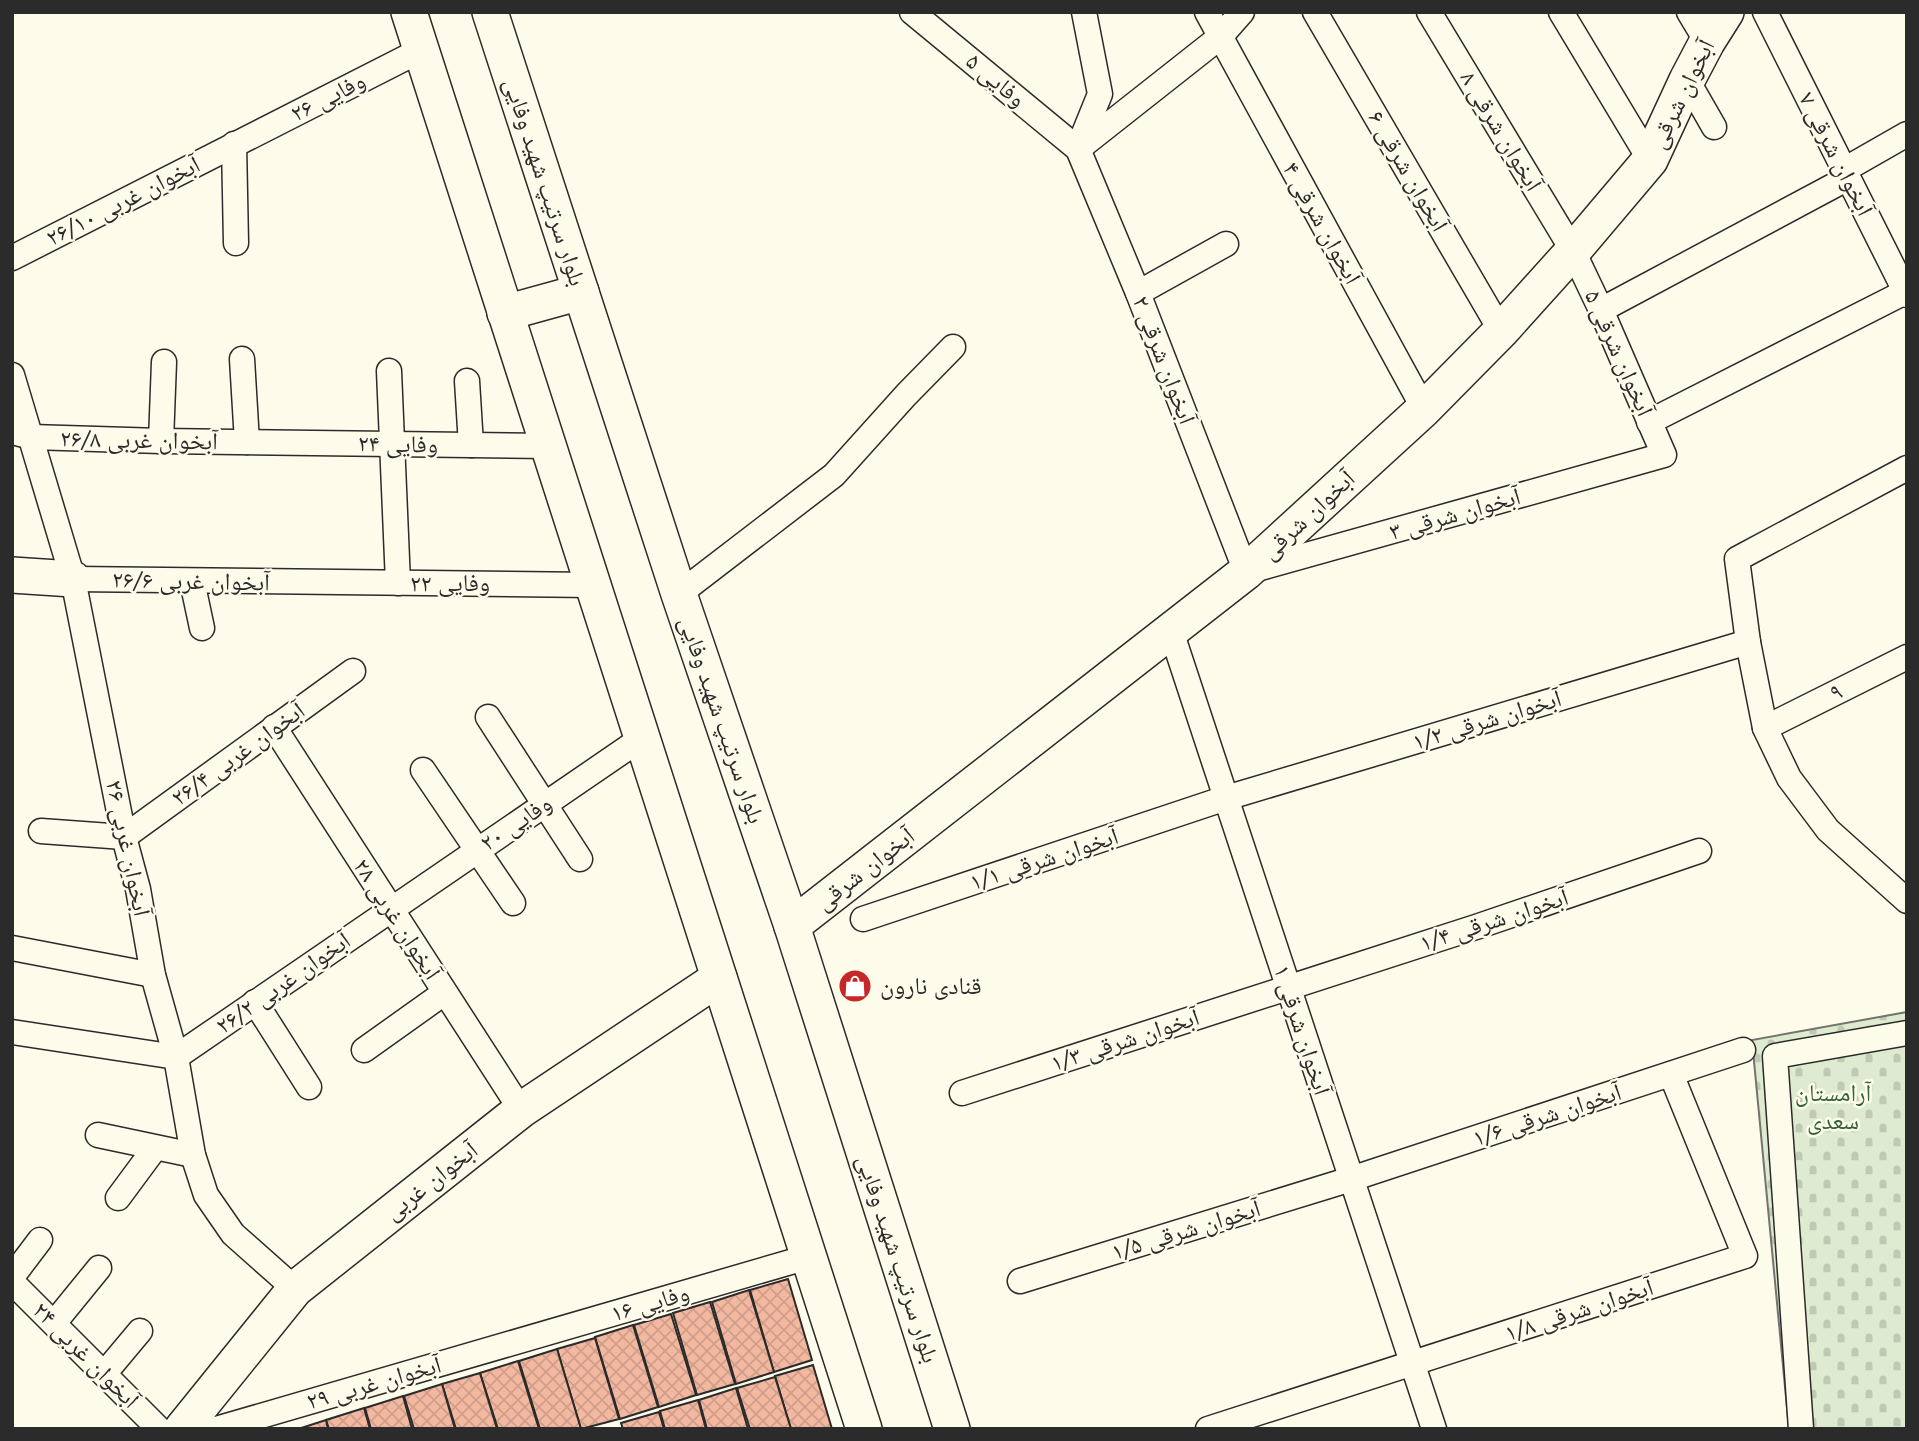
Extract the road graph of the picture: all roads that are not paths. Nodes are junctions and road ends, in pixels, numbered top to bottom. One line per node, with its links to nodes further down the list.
1 (409, 12): 15 (main road)
2 (912, 12): 20 (street, وفایی ۵)
3 (1084, 12): 20 (street)
4 (1207, 12): 13 (street, آبخوان شرقی ۴)
5 (1242, 12): 13 (street)
6 (1315, 12): 32 (street, آبخوان شرقی ۶)
7 (1429, 12): 25 (street, آبخوان شرقی ۸)
8 (1561, 12): 21 (street)
9 (1689, 12): 14 (street)
10 (1726, 12): 14 (main road, آبخوان شرقی)
11 (1765, 12): 22 (street, آبخوان شرقی ۷)
12 (493, 13): 27 (main road, بلوار سرتیپ شهید وفایی)
13 (1220, 37): 20 (street); 39 (street, آبخوان شرقی ۴)
14 (1707, 42): 16 (main road, آبخوان شرقی)
15 (421, 50): 19 (street, وفایی ۲۶); 31 (main road)
16 (1687, 80): 17 (street); 21 (main road, آبخوان شرقی)
17 (1714, 127)
18 (1907, 134): 22 (street)
19 (234, 144): 23 (street); 26 (street, آبخوان غربی ۲۶/۱۰)
20 (1078, 149): 28 (street, آبخوان شرقی ۲)
21 (1650, 160): 25 (main road, آبخوان شرقی)
22 (1846, 174): 29 (street, آبخوان شرقی ۷); 30 (street)
23 (236, 243)
24 (1226, 244): 28 (street)
25 (1573, 251): 30 (street, آبخوان شرقی ۵); 32 (main road, آبخوان شرقی)
26 (12, 258)
27 (581, 292): 31 (main road); 56 (main road, بلوار سرتیپ شهید وفایی)
28 (1138, 293): 49 (street, آبخوان شرقی ۲)
29 (1906, 293): 40 (street)
30 (1601, 310): 40 (street, آبخوان شرقی ۵)
31 (505, 313): 46 (main road)
32 (1501, 331): 39 (main road, آبخوان شرقی)
33 (953, 348): 56 (street)
34 (242, 359): 43 (street)
35 (164, 362): 42 (street)
36 (389, 371): 44 (street)
37 (12, 375): 41 (street, آبخوان غربی ۲۶)
38 (467, 381): 45 (street)
39 (1424, 409): 49 (main road, آبخوان شرقی)
40 (1649, 422): 47 (street, آبخوان شرقی ۵)
41 (21, 435): 42 (street, آبخوان غربی ۲۶/۸); 51 (street, آبخوان غربی ۲۶)
42 (161, 442): 43 (street, آبخوان غربی ۲۶/۸)
43 (247, 442): 44 (street, وفایی ۲۴)
44 (392, 444): 45 (street, وفایی ۲۴); 54 (street)
45 (471, 445): 46 (street, وفایی ۲۴)
46 (548, 446): 55 (main road)
47 (1664, 456): 49 (street, آبخوان شرقی ۳)
48 (1907, 468): 59 (street)
49 (1246, 572): 58 (main road, آبخوان شرقی)
50 (12, 575): 51 (main road)
51 (73, 579): 52 (street, آبخوان غربی ۲۶/۶); 70 (street, آبخوان غربی ۲۶)
52 (192, 581): 53 (street, آبخوان غربی ۲۶/۶); 57 (street)
53 (308, 582): 54 (street, وفایی ۲۲)
54 (398, 583): 55 (street, وفایی ۲۲)
55 (593, 585): 65 (main road)
56 (679, 594): 78 (main road, بلوار سرتیپ شهید وفایی)
57 (202, 628)
58 (1171, 631): 67 (street, آبخوان شرقی ۱); 78 (main road, آبخوان شرقی)
59 (1748, 642): 64 (street); 67 (street, آبخوان شرقی ۱/۲)
60 (1907, 657): 64 (street, ۹)
61 (353, 671): 63 (street, آبخوان غربی ۲۶/۴)
62 (488, 717): 68 (street)
63 (274, 727): 70 (street, آبخوان غربی ۲۶/۴); 76 (street, آبخوان غربی ۲۸)
64 (1765, 728): 74 (street)
65 (642, 738): 68 (street, وفایی ۲۰); 81 (main road)
66 (423, 770): 71 (street)
67 (1226, 798): 77 (street, آبخوان شرقی ۱/۱); 82 (street, آبخوان شرقی ۱)
68 (543, 804): 71 (street, وفایی ۲۰); 73 (street)
69 (41, 831): 70 (street)
70 (124, 837): 80 (street, آبخوان غربی ۲۶)
71 (477, 849): 75 (street); 76 (street, وفایی ۲۰)
72 (1699, 851): 82 (street, آبخوان شرقی ۱/۴)
73 (580, 859)
74 (1907, 901)
75 (513, 903)
76 (390, 909): 83 (street, آبخوان غربی ۲۸); 84 (street, آبخوان غربی ۲۶/۲)
77 (863, 919)
78 (792, 926): 114 (main road, بلوار سرتیپ شهید وفایی)
79 (12, 948): 80 (street)
80 (153, 975): 89 (street, آبخوان غربی ۲۶)
81 (719, 978): 93 (main road, آبخوان غربی); 100 (main road)
82 (1288, 987): 92 (street, آبخوان شرقی ۱/۳); 97 (street, آبخوان شرقی ۱)
83 (444, 993): 87 (street); 93 (street, آبخوان غربی ۲۸)
84 (255, 1002): 89 (street, آبخوان غربی ۲۶/۲); 91 (street)
85 (12, 1032): 89 (street)
86 (1907, 1033): 117 (street)
87 (364, 1050)
88 (1743, 1050): 90 (street, آبخوان شرقی ۱/۶)
89 (176, 1057): 96 (street, آبخوان غربی ۲۶)
90 (1671, 1074): 97 (street, آبخوان شرقی ۱/۶); 108 (street, آبخوان شرقی ۱/۸)
91 (309, 1087)
92 (961, 1093)
93 (521, 1110): 104 (main road, آبخوان غربی)
94 (98, 1135): 95 (street)
95 (155, 1148): 96 (street); 98 (street)
96 (192, 1155): 104 (street, آبخوان غربی ۲۶)
97 (1351, 1179): 103 (street, آبخوان شرقی ۱/۵); 108 (street, آبخوان شرقی ۱)
98 (117, 1198)
99 (40, 1240): 102 (street)
100 (808, 1257): 107 (street, وفایی ۱۶); 113 (main road)
101 (99, 1268): 105 (street)
102 (12, 1279): 105 (street, آبخوان غربی ۲۴)
103 (1020, 1281)
104 (295, 1289): 111 (main road, آبخوان غربی)
105 (55, 1322): 109 (street, آبخوان غربی ۲۴)
106 (140, 1331): 109 (street)
107 (492, 1349): 112 (street, آبخوان غربی ۲۹)
108 (1412, 1363): 115 (street, آبخوان شرقی ۱/۸); 116 (street, آبخوان شرقی ۱)
109 (104, 1374): 110 (street, آبخوان غربی ۲۴)
110 (159, 1429)
111 (182, 1429)
112 (216, 1429)
113 (864, 1429)
114 (952, 1429)
115 (1208, 1429)
116 (1434, 1429)
117 (1801, 1429)

